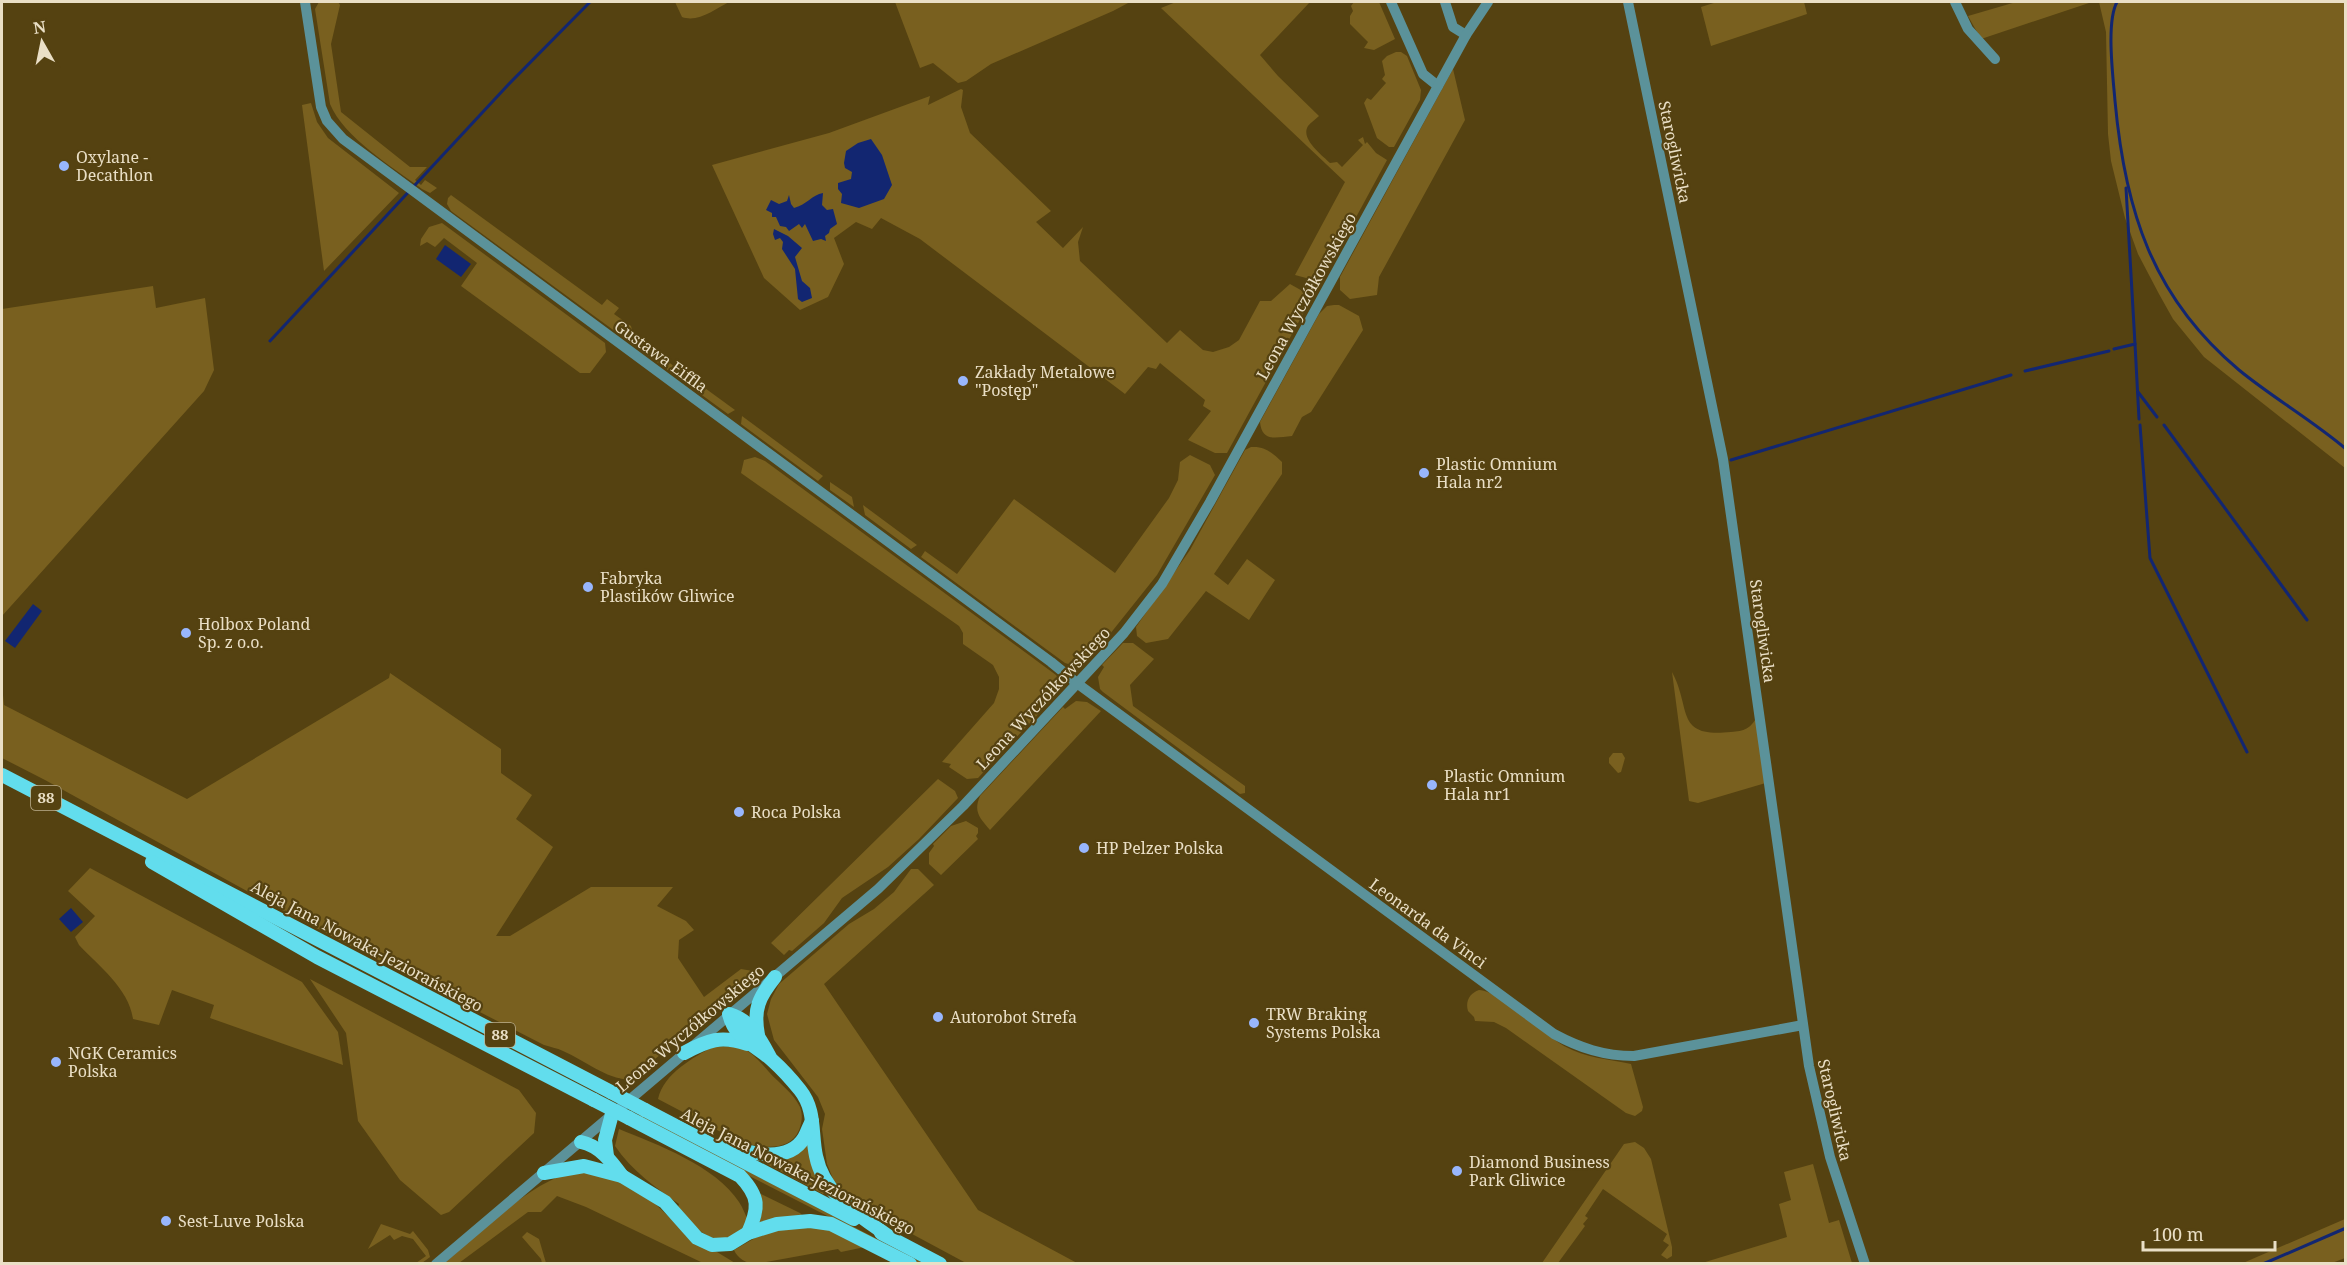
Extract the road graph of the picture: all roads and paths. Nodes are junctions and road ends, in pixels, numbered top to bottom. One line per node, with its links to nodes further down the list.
1 (305, 2): 10 (street, Gustawa Eiffla)
2 (1391, 2): 9 (street)
3 (1445, 2): 7 (street)
4 (1488, 2): 7 (street, Leona Wyczółkowskiego)
5 (1628, 2): 15 (street, Starogliwicka)
6 (1955, 2): 8 (street)
7 (1466, 35): 9 (street, Leona Wyczółkowskiego)
8 (1995, 59)
9 (1438, 86): 10 (street, Leona Wyczółkowskiego)
10 (1078, 684): 13 (street, Leona Wyczółkowskiego); 15 (street, Leonarda da Vinci)
11 (2, 775): 12 (main road, Aleja Jana Nowaka-Jeziorańskiego / 88)
12 (90, 821): 20 (main road, Aleja Jana Nowaka-Jeziorańskiego / 88, bridge); 26 (main road, bridge)
13 (774, 977): 14 (street, Leona Wyczółkowskiego); 16 (main road)
14 (729, 1014): 16 (main road); 17 (street, Leona Wyczółkowskiego)
15 (1803, 1025): 31 (street, Starogliwicka)
16 (754, 1041): 17 (main road); 19 (main road)
17 (684, 1053): 18 (street, Leona Wyczółkowskiego)
18 (612, 1114): 21 (street, Leona Wyczółkowskiego); 22 (main road)
19 (812, 1120): 20 (main road); 27 (main road)
20 (684, 1130): 27 (main road, Aleja Jana Nowaka-Jeziorańskiego / 88)
21 (581, 1142): 22 (main road); 23 (main road); 24 (street, Leona Wyczółkowskiego)
22 (607, 1156): 25 (main road)
23 (596, 1167): 24 (main road); 25 (main road)
24 (544, 1173): 28 (street, Leona Wyczółkowskiego)
25 (622, 1176): 26 (main road)
26 (748, 1233): 29 (main road)
27 (888, 1236): 30 (main road, Aleja Jana Nowaka-Jeziorańskiego / 88)
28 (436, 1263)
29 (910, 1263)
30 (940, 1263)
31 (1865, 1263)

